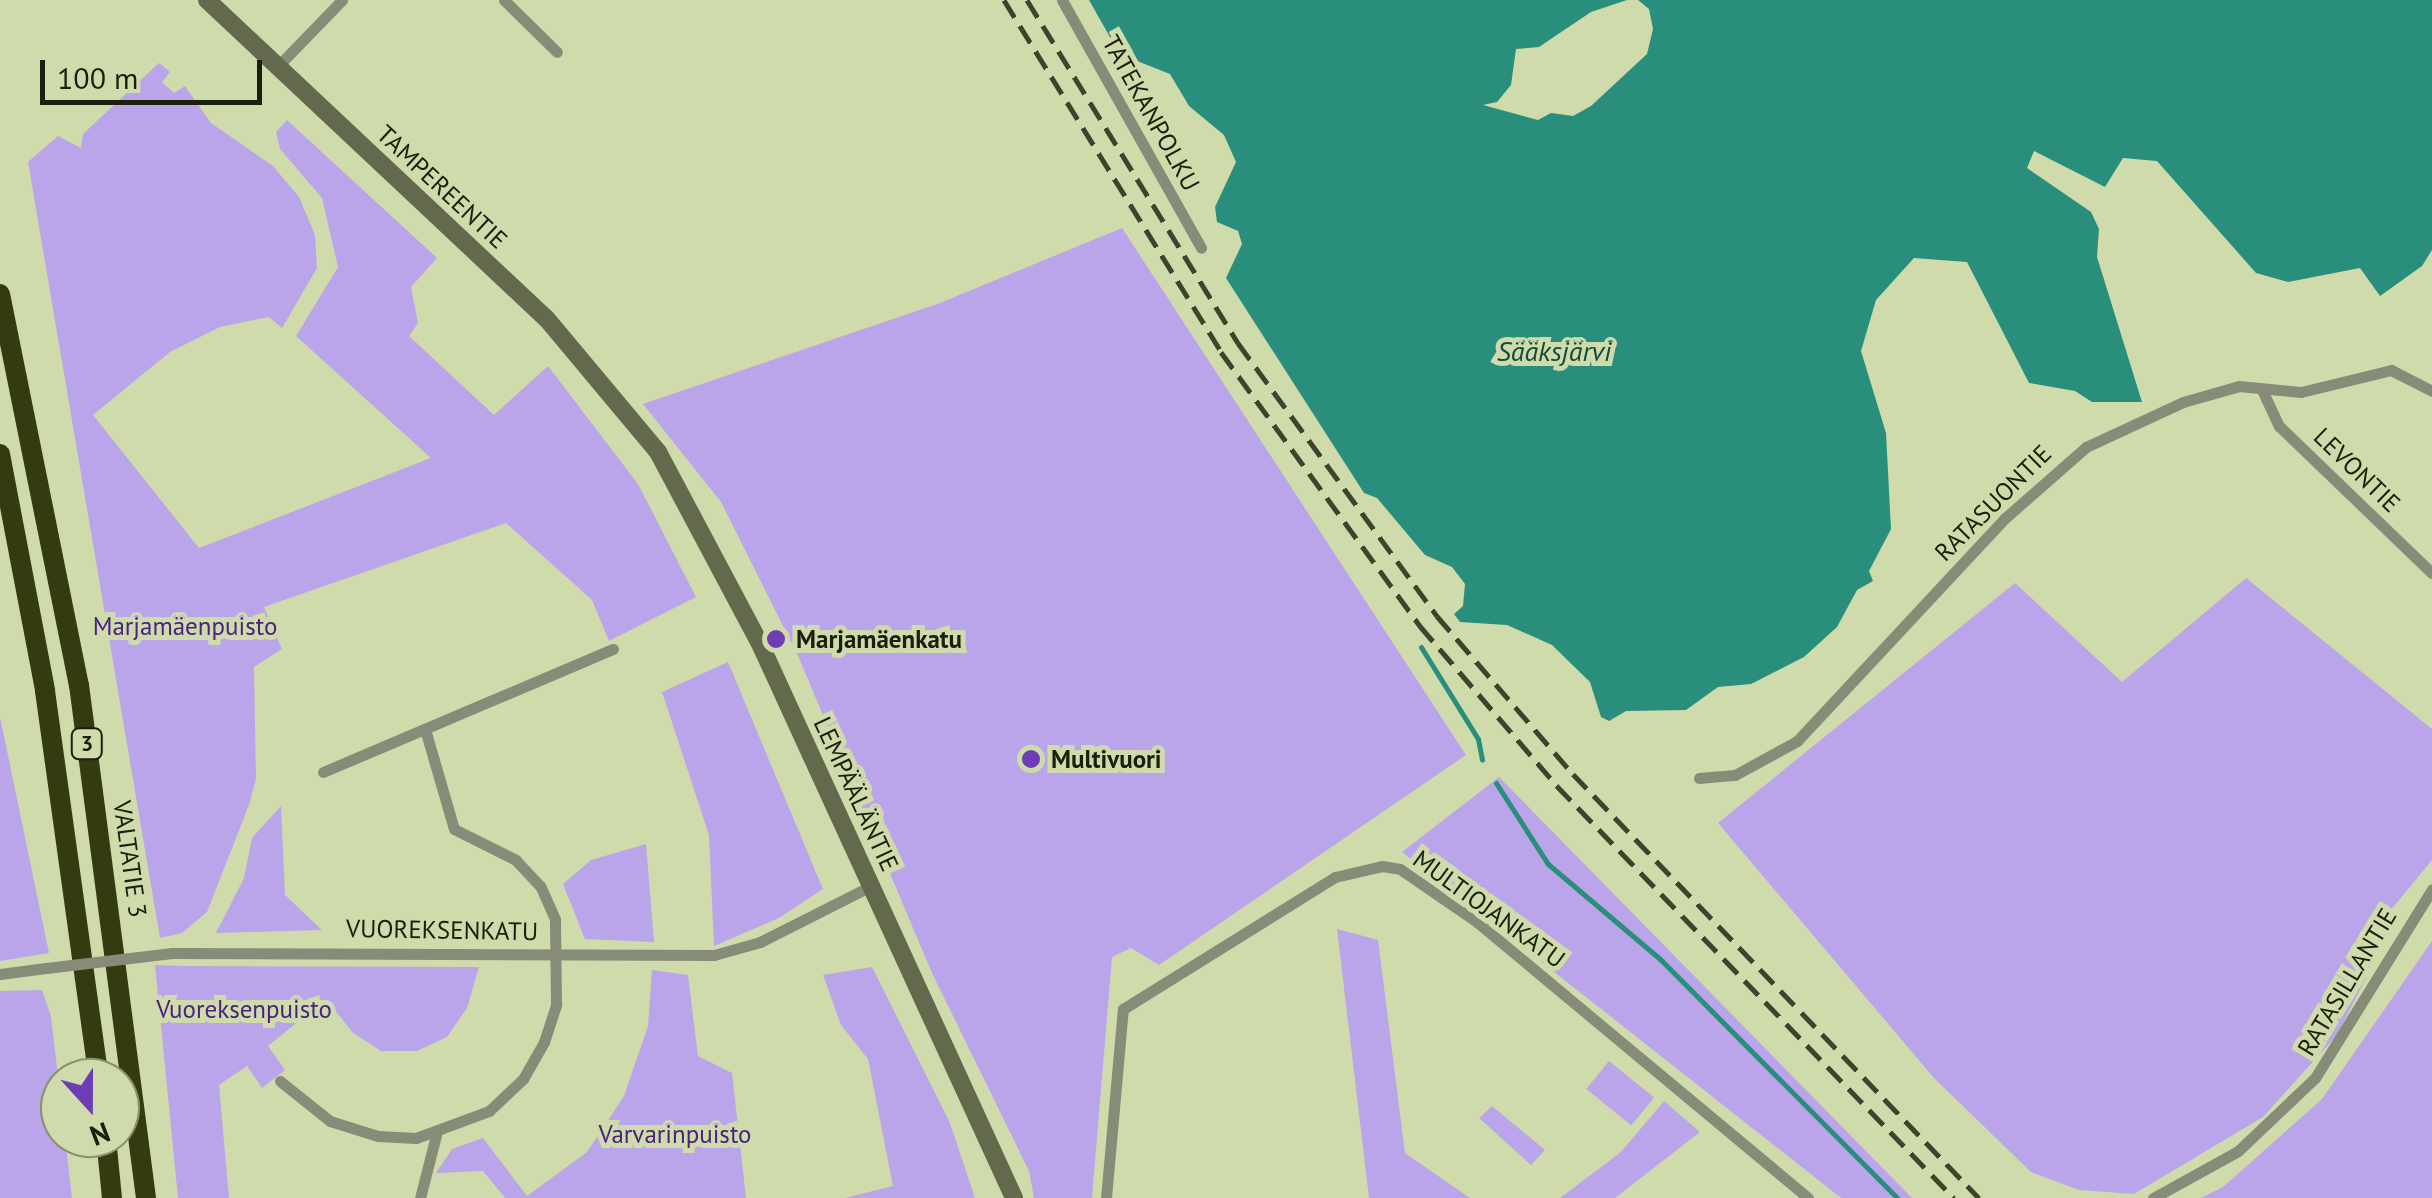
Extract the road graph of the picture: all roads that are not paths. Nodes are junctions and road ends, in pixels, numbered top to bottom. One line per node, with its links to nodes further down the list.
1 (207, 0): 6 (main road, TAMPEREENTIE)
2 (342, 0): 6 (street)
3 (504, 0): 5 (street)
4 (1062, 0): 7 (street, TATEKANPOLKU)
5 (556, 52)
6 (278, 66): 11 (main road, TAMPEREENTIE)
7 (1201, 248)
8 (0, 294): 27 (highway, VALTATIE 3 / 3)
9 (2432, 391): 10 (street, RATASUONTIE)
10 (2263, 392): 13 (street, LEVONTIE); 17 (street, RATASUONTIE)
11 (635, 419): 18 (main road, LEMPÄÄLÄNTIE)
12 (0, 454): 22 (highway, 3)
13 (2432, 573)
14 (613, 648): 15 (street)
15 (425, 730): 16 (street); 20 (street)
16 (323, 772)
17 (1700, 778)
18 (871, 886): 20 (street, VUOREKSENKATU); 29 (main road, LEMPÄÄLÄNTIE)
19 (2432, 889): 32 (street, RATASILLANTIE)
20 (560, 954): 21 (street, VUOREKSENKATU, bridge); 24 (street)
21 (0, 974)
22 (95, 1058)
23 (280, 1081): 24 (street)
24 (436, 1135): 28 (street)
25 (108, 1158): 26 (highway)
26 (112, 1198)
27 (146, 1198)
28 (420, 1198)
29 (1014, 1198)
30 (1106, 1198): 31 (street, MULTIOJANKATU)
31 (1808, 1198)
32 (2152, 1198)

